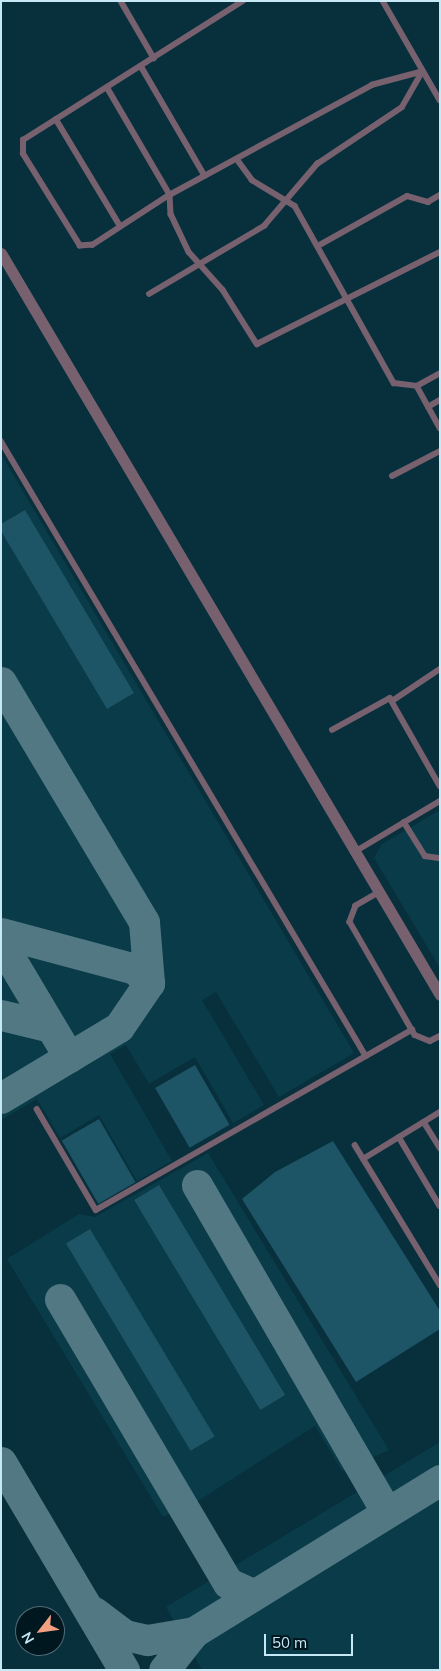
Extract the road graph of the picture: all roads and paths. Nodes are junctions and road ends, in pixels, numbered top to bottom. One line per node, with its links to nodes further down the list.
1 (121, 1): 4 (lane)
2 (243, 1): 4 (lane)
3 (383, 1): 6 (lane)
4 (154, 58): 5 (lane)
5 (141, 66): 7 (lane); 11 (lane)
6 (422, 72): 8 (lane); 10 (lane); 14 (lane)
7 (108, 86): 9 (lane); 12 (lane)
8 (440, 100)
9 (56, 118): 15 (lane); 15 (lane)
10 (238, 159): 11 (lane); 14 (lane)
11 (205, 176): 12 (lane)
12 (170, 195): 15 (lane); 19 (lane)
13 (440, 195): 16 (lane)
14 (287, 200): 16 (lane); 19 (lane)
15 (119, 224)
16 (318, 246): 21 (lane)
17 (440, 252): 21 (lane)
18 (1, 254): 36 (street)
19 (199, 264): 20 (lane); 21 (lane)
20 (149, 294)
21 (346, 297): 23 (lane)
22 (440, 373): 23 (lane)
23 (417, 386): 25 (lane)
24 (440, 400): 25 (lane)
25 (428, 407): 26 (lane)
26 (440, 428)
27 (1, 441): 42 (lane)
28 (440, 451): 29 (lane)
29 (392, 476)
30 (440, 669): 31 (lane)
31 (392, 701): 32 (lane); 33 (lane)
32 (332, 730)
33 (440, 786)
34 (440, 801): 35 (lane)
35 (404, 822): 36 (lane); 37 (lane)
36 (356, 851): 38 (street)
37 (440, 858)
38 (380, 892): 39 (street); 40 (lane)
39 (439, 990)
40 (412, 1030): 41 (lane); 42 (lane)
41 (440, 1036)
42 (366, 1056): 43 (lane)
43 (37, 1109)
44 (440, 1112): 45 (lane)
45 (424, 1122): 46 (lane); 48 (lane)
46 (399, 1137): 49 (lane); 50 (lane)
47 (355, 1145): 49 (lane)
48 (440, 1148)
49 (363, 1158): 51 (lane)
50 (440, 1206)
51 (440, 1285)

